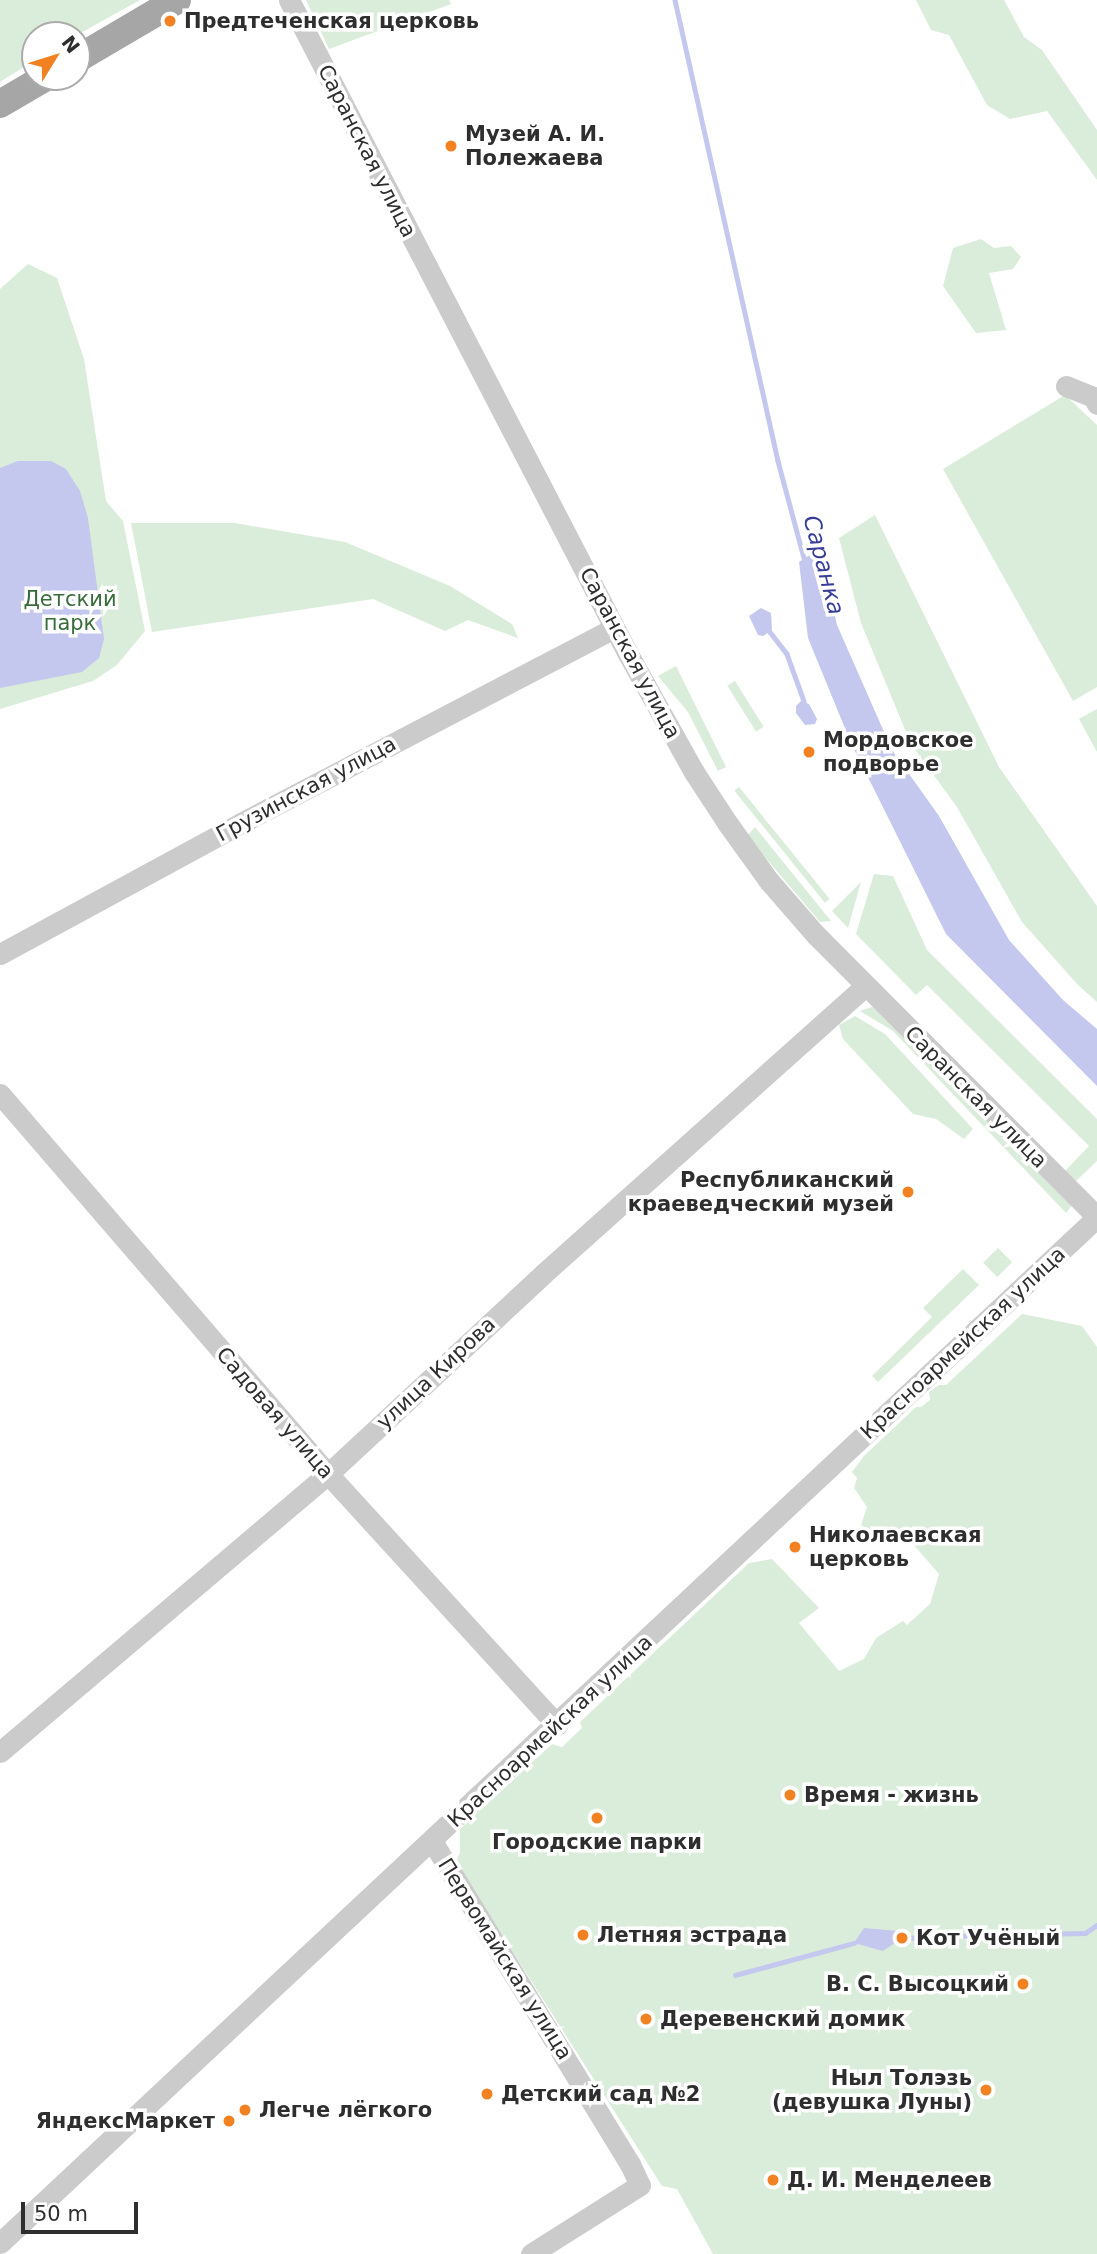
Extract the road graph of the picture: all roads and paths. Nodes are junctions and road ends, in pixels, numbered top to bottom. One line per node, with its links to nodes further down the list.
1 (177, 0): 3 (main road)
2 (289, 0): 8 (street, Саранская улица)
3 (91, 51)
4 (22, 91): 5 (main road)
5 (0, 104)
6 (1066, 386): 7 (street)
7 (1097, 404)
8 (614, 628): 9 (street, Грузинская улица); 10 (street, Саранская улица)
9 (0, 954)
10 (865, 986): 12 (street, Саранская улица); 13 (street, улица Кирова)
11 (0, 1094): 13 (street, Садовая улица)
12 (1097, 1217): 14 (street, Красноармейская улица)
13 (328, 1474): 14 (street, Садовая улица); 15 (street, улица Кирова)
14 (557, 1726): 16 (street, Красноармейская улица)
15 (0, 1752)
16 (432, 1841): 17 (street, Красноармейская улица); 18 (street, Первомайская улица)
17 (0, 2243)
18 (531, 2254)

